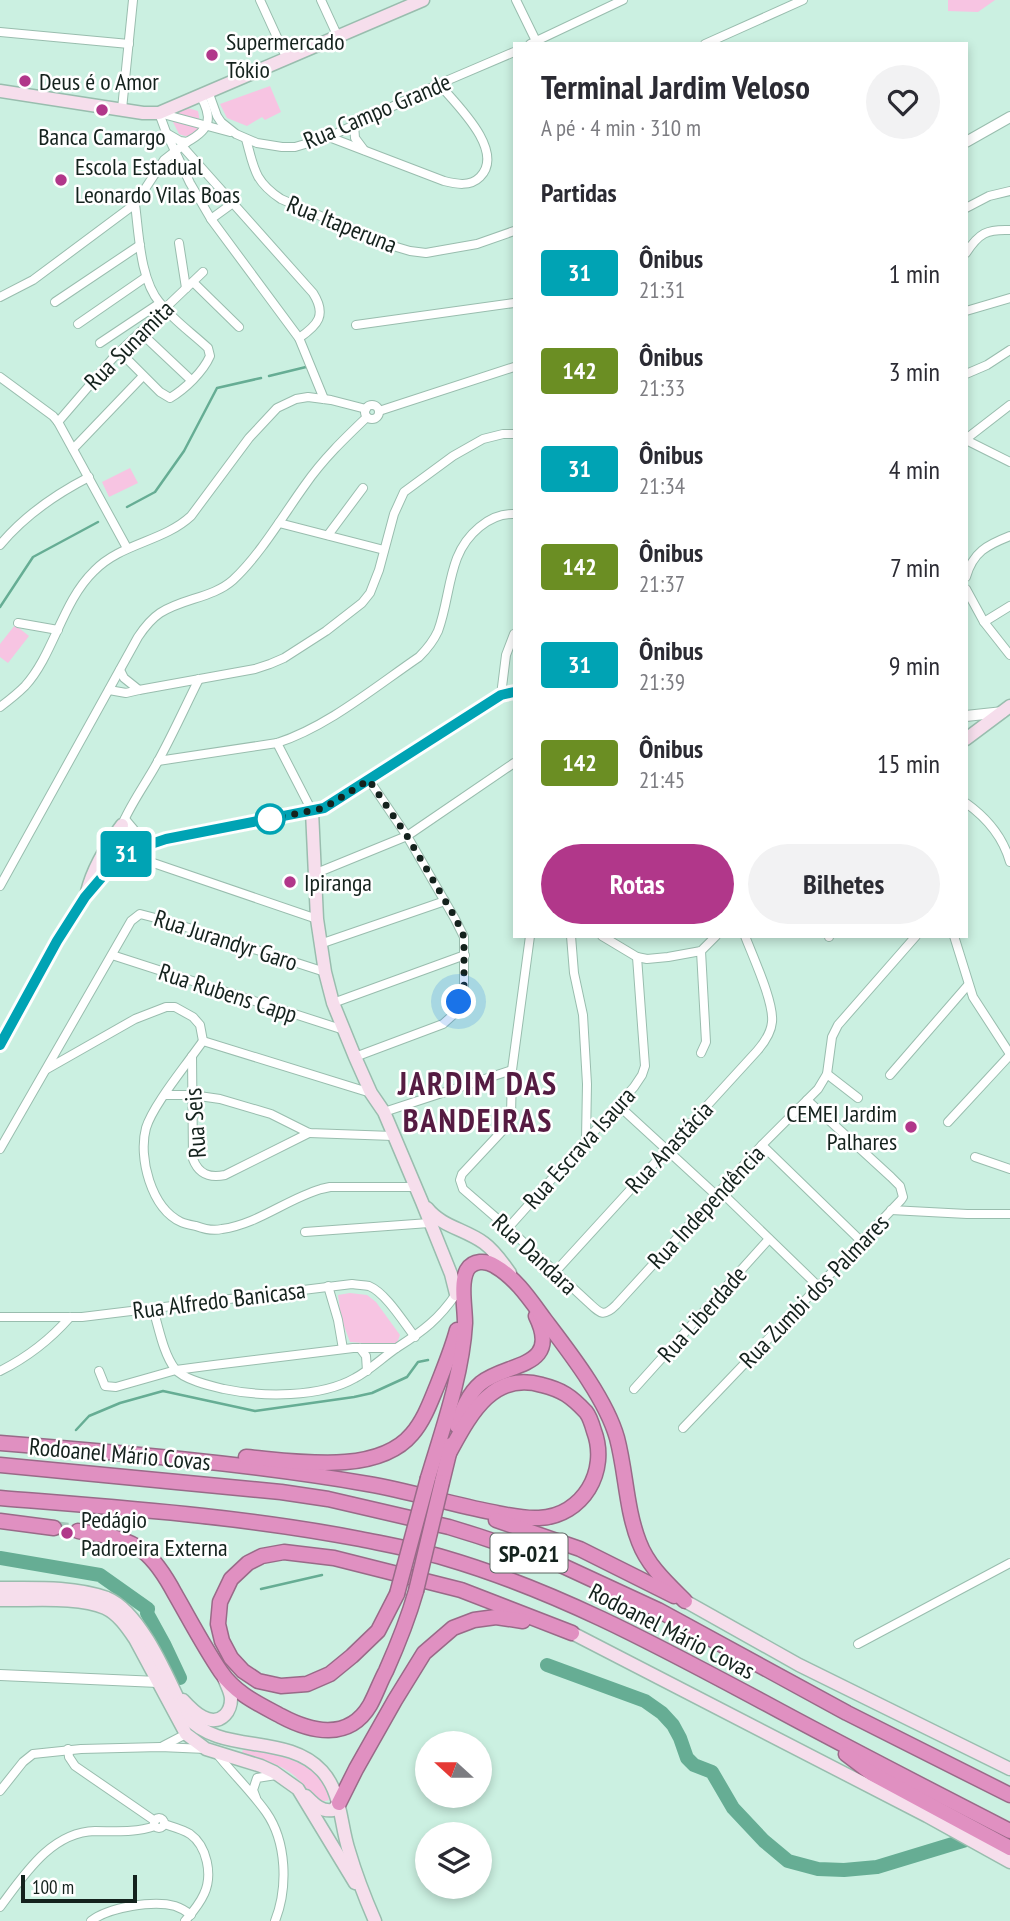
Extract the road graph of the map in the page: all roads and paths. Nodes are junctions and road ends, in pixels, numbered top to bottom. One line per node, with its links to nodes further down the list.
1 (133, 0): 12 (street)
2 (260, 0): 14 (street)
3 (321, 0): 9 (street)
4 (423, 0): 9 (main road)
5 (516, 0): 10 (street)
6 (623, 0): 10 (street)
7 (803, 0): 11 (street)
8 (0, 32): 12 (street)
9 (338, 37): 14 (main road)
10 (533, 42)
11 (709, 42)
12 (129, 44): 18 (street)
13 (513, 54): 15 (street, Rua Campo Grande)
14 (287, 59): 17 (main road)
15 (439, 84): 21 (street, Rua Campo Grande); 29 (street)
16 (0, 91): 18 (main road)
17 (204, 93): 19 (main road); 22 (street); 24 (street, Rua Campo Grande)
18 (122, 109): 19 (main road)
19 (159, 113): 22 (street, Rua Campo Grande); 23 (street)
20 (1010, 117): 27 (street)
21 (354, 124): 25 (street, Rua Campo Grande); 29 (street)
22 (207, 126): 24 (street, Rua Campo Grande); 28 (street)
23 (166, 132): 28 (street); 28 (street)
24 (236, 134): 26 (street, Rua Campo Grande)
25 (329, 137): 26 (street, Rua Campo Grande); 29 (street)
26 (246, 139): 38 (street, Rua Itaperuna)
27 (968, 141)
28 (181, 147): 30 (street); 31 (street); 34 (street)
29 (364, 150)
30 (196, 163): 31 (street); 33 (street)
31 (183, 169): 36 (street)
32 (1007, 191): 35 (street)
33 (233, 202): 36 (street); 55 (street)
34 (135, 204): 40 (street); 45 (street)
35 (968, 207)
36 (211, 219): 55 (street)
37 (1010, 230): 41 (street)
38 (513, 231)
39 (179, 243): 44 (street)
40 (140, 245): 43 (street); 47 (street)
41 (968, 250)
42 (203, 272): 44 (street, Rua Sunamita)
43 (146, 276): 49 (street); 51 (street)
44 (190, 285): 49 (street, Rua Sunamita); 53 (street)
45 (0, 297)
46 (1010, 298): 50 (street)
47 (55, 302)
48 (513, 303): 52 (street)
49 (162, 306): 54 (street, Rua Sunamita); 56 (street); 63 (street)
50 (968, 310)
51 (78, 324)
52 (356, 325)
53 (239, 327)
54 (141, 332): 58 (street, Rua Sunamita); 63 (street)
55 (299, 338): 64 (street)
56 (100, 344)
57 (1010, 350): 60 (street)
58 (120, 352): 61 (street); 67 (street, Rua Sunamita)
59 (513, 367): 66 (street)
60 (968, 373)
61 (143, 376): 63 (street); 71 (street)
62 (0, 377): 67 (street)
63 (191, 380)
64 (324, 399): 66 (street); 80 (street)
65 (1010, 405): 69 (street)
66 (367, 413): 76 (street)
67 (58, 422): 71 (street)
68 (513, 434): 81 (street)
69 (968, 437)
70 (968, 440): 72 (street)
71 (73, 449): 73 (street)
72 (1010, 462)
73 (89, 477): 79 (street); 80 (street)
74 (363, 488): 77 (street)
75 (513, 514): 100 (street)
76 (279, 523): 77 (street); 90 (street)
77 (328, 535): 81 (street)
78 (1010, 536): 82 (street)
79 (0, 545)
80 (127, 548): 87 (street)
81 (384, 550): 91 (street)
82 (968, 572)
83 (968, 593): 85 (street)
84 (1010, 606): 85 (street)
85 (984, 622): 89 (street)
86 (18, 623): 87 (street)
87 (58, 630): 96 (street)
88 (513, 637): 95 (street)
89 (1010, 655)
90 (120, 670): 92 (street); 93 (street)
91 (199, 679): 93 (street); 101 (street)
92 (109, 690): 93 (street); 113 (street)
93 (139, 690)
94 (513, 692): 95 (main road)
95 (501, 695): 103 (main road)
96 (0, 708)
97 (1007, 709): 98 (street); 99 (main road)
98 (968, 716)
99 (968, 738)
100 (276, 743): 101 (street); 105 (street)
101 (158, 761): 106 (street)
102 (513, 764): 107 (street)
103 (369, 780): 105 (main road); 107 (street)
104 (968, 805): 110 (street)
105 (312, 811): 108 (main road); 112 (main road)
106 (123, 822): 108 (street); 111 (street); 114 (main road)
107 (407, 836): 112 (street); 115 (street)
108 (146, 844): 109 (main road)
109 (127, 853): 111 (main road); 116 (street)
110 (1009, 858)
111 (114, 863): 114 (main road)
112 (314, 874): 116 (main road)
113 (0, 886)
114 (85, 897): 136 (main road)
115 (445, 901): 124 (street); 127 (street)
116 (317, 919): 124 (main road)
117 (530, 938): 142 (street)
118 (571, 938): 155 (street)
119 (605, 938): 128 (street)
120 (714, 938): 125 (street)
121 (746, 938): 158 (street, Rua Anastácia)
122 (914, 938): 143 (street, Rua Independência)
123 (955, 938): 130 (street)
124 (320, 944): 129 (main road)
125 (701, 951): 128 (street); 137 (street)
126 (112, 955): 129 (street, Rua Jurandyr Garo); 134 (street, Rua Rubens Capp); 141 (street, Rua Jurandyr Garo)
127 (465, 955): 133 (street); 140 (street)
128 (637, 957): 150 (street, Rua Escrava Isaura)
129 (325, 972): 133 (main road)
130 (968, 985): 131 (street); 132 (street)
131 (973, 997): 132 (street); 138 (street)
132 (952, 1002): 144 (street)
133 (333, 1003): 134 (main road)
134 (344, 1030): 140 (main road)
135 (203, 1041): 139 (street, Rua Seis); 141 (street); 145 (street)
136 (0, 1045)
137 (701, 1053)
138 (1010, 1054): 152 (street)
139 (192, 1056): 146 (street, Rua Seis); 147 (street)
140 (355, 1058): 145 (main road)
141 (47, 1069): 157 (street, Rua Jurandyr Garo)
142 (512, 1070): 151 (street); 167 (street, Rua Dandara)
143 (827, 1074): 148 (street); 149 (street, Rua Independência)
144 (890, 1076)
145 (371, 1093): 151 (main road)
146 (192, 1095): 147 (street); 153 (street); 153 (street, Rua Seis)
147 (165, 1096): 161 (street)
148 (858, 1098)
149 (807, 1100): 156 (street, Rua Independência); 164 (street)
150 (618, 1105): 155 (street, Rua Escrava Isaura); 158 (street)
151 (384, 1112): 154 (main road)
152 (948, 1122)
153 (309, 1133): 154 (street)
154 (393, 1136): 161 (main road)
155 (586, 1139): 167 (street, Rua Escrava Isaura)
156 (762, 1145): 162 (street, Rua Independência); 170 (street)
157 (0, 1149)
158 (666, 1150): 162 (street); 171 (street, Rua Anastácia)
159 (975, 1157): 160 (street)
160 (1010, 1168)
161 (415, 1187): 163 (main road)
162 (718, 1193): 169 (street); 176 (street, Rua Independência)
163 (422, 1202): 166 (main road); 174 (main road)
164 (891, 1210): 165 (street, Rua Zumbi dos Palmares); 170 (street, Rua Zumbi dos Palmares)
165 (1010, 1214)
166 (429, 1223): 168 (street); 175 (main road)
167 (508, 1227): 171 (street, Rua Dandara)
168 (305, 1232)
169 (769, 1240): 173 (street); 191 (street, Rua Liberdade)
170 (861, 1241): 173 (street, Rua Zumbi dos Palmares)
171 (556, 1271): 176 (street, Rua Dandara)
172 (328, 1286): 177 (street, Rua Alfredo Banicasa); 181 (street, Rua Alfredo Banicasa); 184 (street)
173 (818, 1286): 192 (street, Rua Zumbi dos Palmares)
174 (524, 1293): 180 (highway); 194 (highway); 206 (highway)
175 (456, 1294): 180 (highway); 181 (street)
176 (617, 1305)
177 (153, 1309): 179 (street, Rua Alfredo Banicasa); 186 (street)
178 (0, 1317): 179 (street, Rua Alfredo Banicasa)
179 (70, 1317): 187 (street)
180 (460, 1322): 195 (highway); 197 (highway)
181 (415, 1337): 183 (street)
182 (360, 1348): 183 (street); 184 (street); 189 (street)
183 (396, 1348): 189 (street)
184 (343, 1349): 185 (street)
185 (214, 1365): 186 (street); 190 (street)
186 (176, 1370): 188 (street); 190 (street)
187 (0, 1371)
188 (99, 1371)
189 (367, 1371): 190 (street)
190 (215, 1387)
191 (634, 1389)
192 (683, 1428)
193 (0, 1443): 195 (highway)
194 (449, 1453): 197 (highway); 199 (highway)
195 (137, 1454): 199 (highway)
196 (0, 1465): 225 (highway, Rodoanel Mário Covas / SP-021)
197 (435, 1480): 207 (highway, bridge); 208 (highway, bridge)
198 (0, 1497): 216 (highway, Rodoanel Mário Covas / SP-021)
199 (448, 1503): 206 (highway)
200 (0, 1521): 201 (highway)
201 (54, 1528)
202 (78, 1531): 211 (highway)
203 (1010, 1563): 209 (street)
204 (0, 1588): 214 (main road)
205 (0, 1600): 210 (main road)
206 (685, 1601): 221 (main road)
207 (405, 1629): 211 (highway); 220 (highway)
208 (572, 1633): 220 (highway); 230 (main road)
209 (858, 1644)
210 (146, 1659): 213 (street); 214 (main road)
211 (222, 1674): 214 (main road)
212 (0, 1675): 213 (street)
213 (130, 1680): 214 (street)
214 (164, 1684): 215 (main road); 227 (main road)
215 (186, 1734): 217 (street); 219 (main road)
216 (833, 1740): 229 (highway); 229 (highway, Rodoanel Mário Covas / SP-021)
217 (160, 1747): 218 (street); 219 (street)
218 (68, 1749): 224 (street); 228 (street)
219 (211, 1751): 222 (main road); 226 (street)
220 (356, 1769): 227 (highway)
221 (1010, 1769)
222 (278, 1775): 223 (main road); 226 (street)
223 (298, 1789): 227 (main road); 231 (main road)
224 (0, 1791)
225 (1010, 1795)
226 (257, 1800): 235 (street)
227 (339, 1803): 231 (main road)
228 (155, 1824): 232 (street); 233 (street)
229 (1008, 1842)
230 (1010, 1862)
231 (366, 1901): 236 (main road)
232 (0, 1907)
233 (188, 1918): 234 (street)
234 (91, 1921)
235 (275, 1921)
236 (375, 1921)

